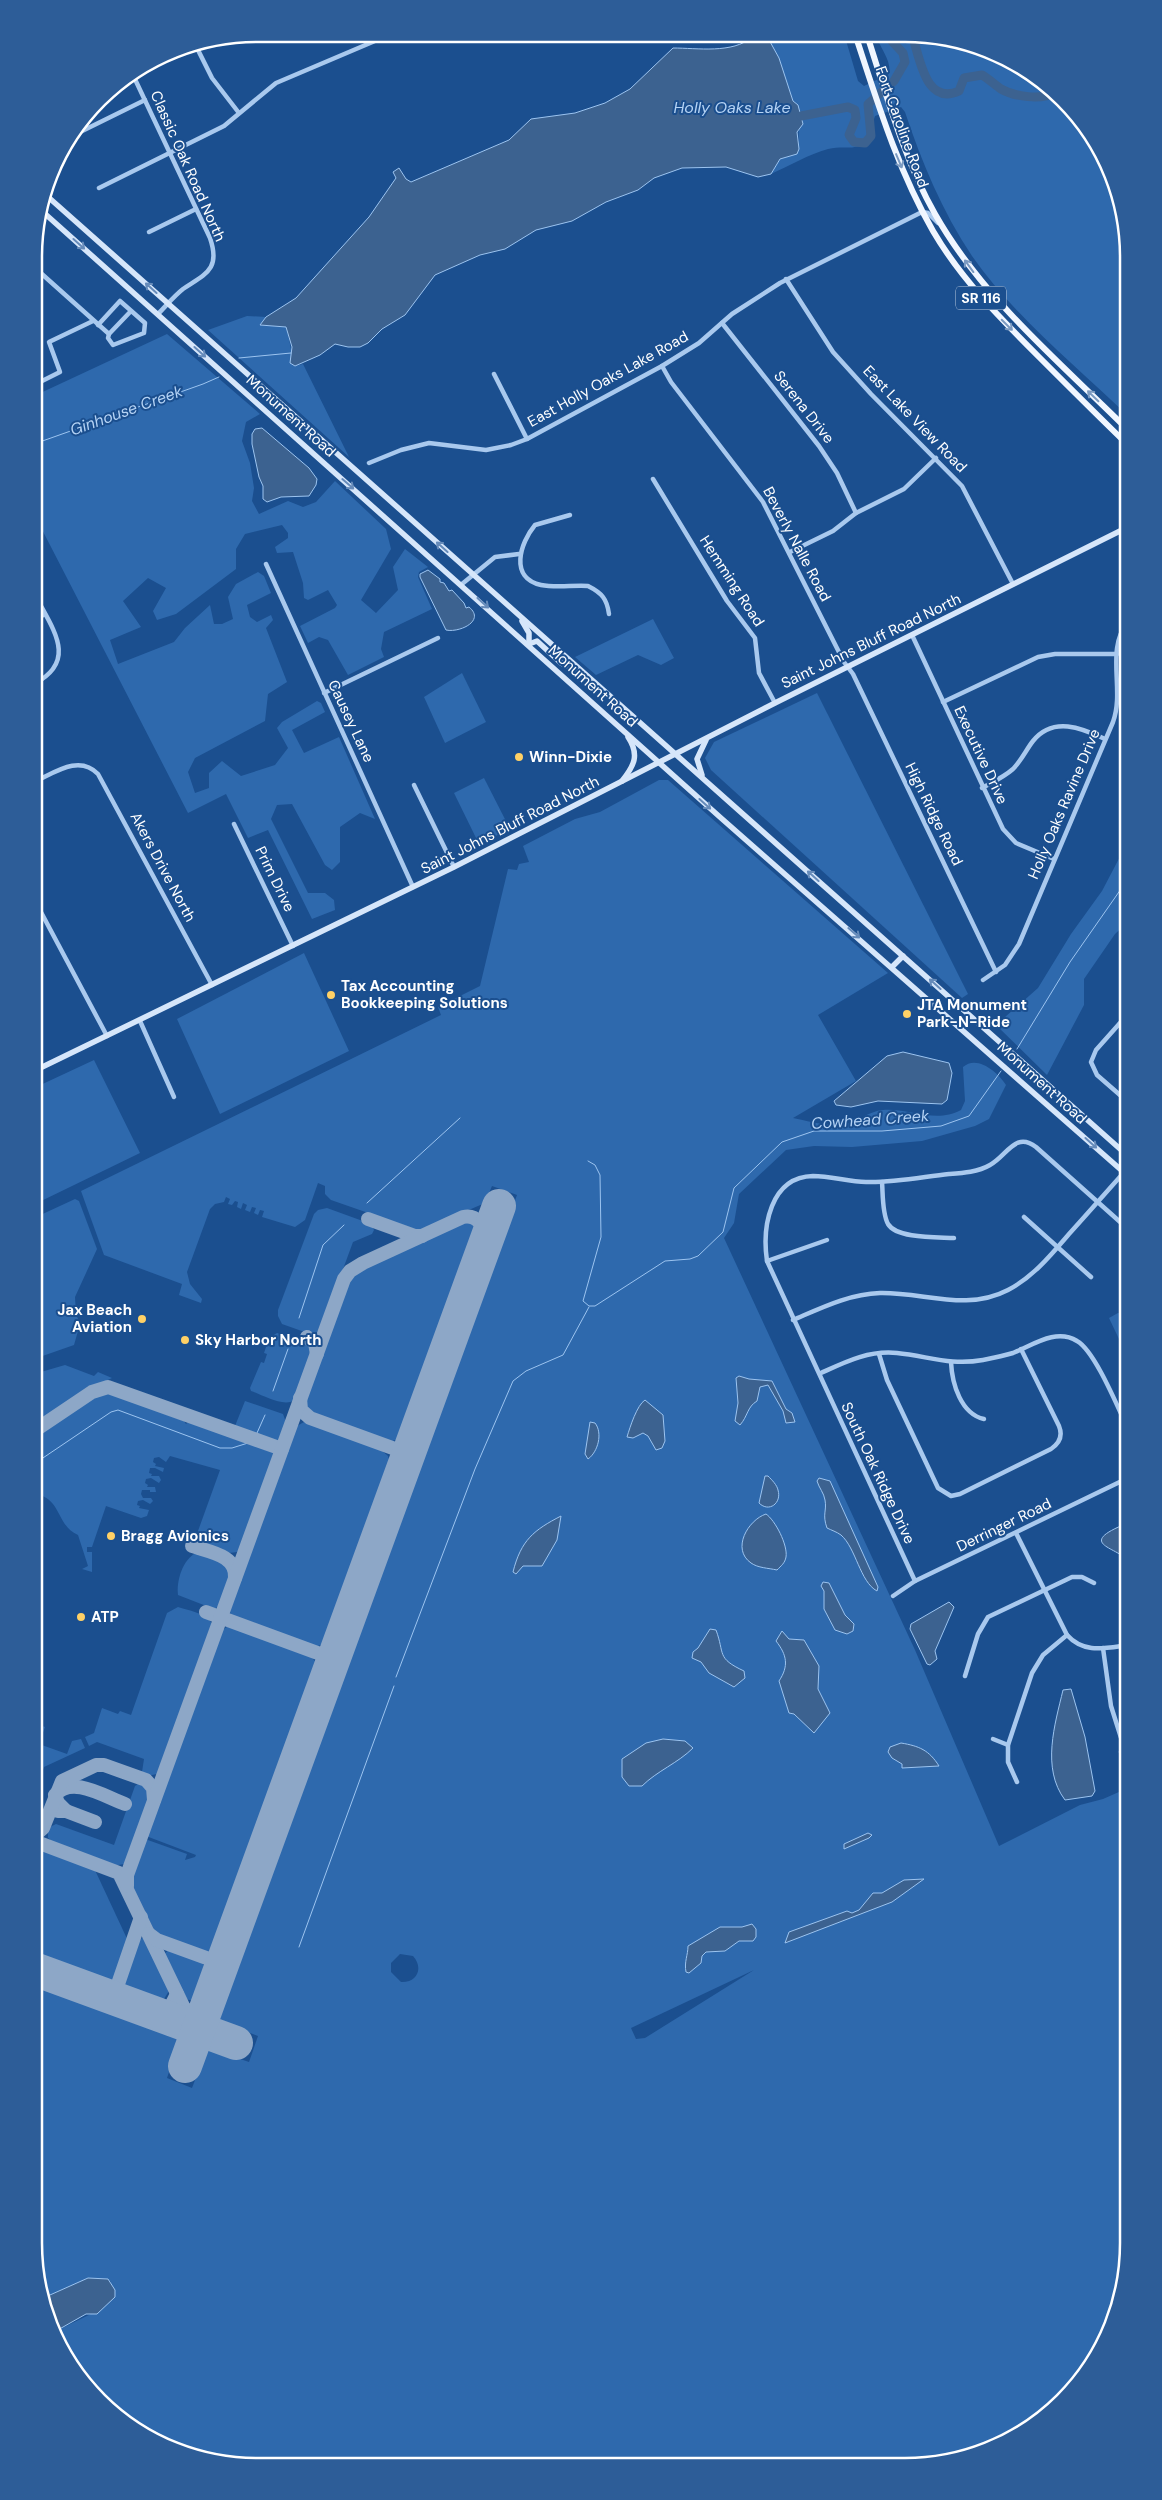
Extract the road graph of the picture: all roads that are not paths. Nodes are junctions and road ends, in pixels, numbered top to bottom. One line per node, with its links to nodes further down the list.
1 (370, 42): 7 (street)
2 (857, 42): 13 (main road, Fort Caroline Road / SR 116, one-way to 13)
3 (869, 42): 15 (main road, Fort Caroline Road / SR 116)
4 (199, 51): 7 (street)
5 (136, 81): 6 (street, Classic Oak Road North)
6 (145, 100): 8 (street); 9 (street, Classic Oak Road North)
7 (239, 113): 9 (street)
8 (85, 129)
9 (171, 153): 10 (street); 12 (street, Classic Oak Road North)
10 (99, 188)
11 (51, 199): 19 (main road, Monument Road, one-way to 11)
12 (196, 209): 16 (street); 19 (street, Classic Oak Road North)
13 (922, 212): 15 (street); 18 (street, East Holly Oaks Lake Road); 30 (main road, Fort Caroline Road / SR 116, one-way to 30)
14 (47, 216): 21 (main road, Monument Road, one-way to 21)
15 (943, 228): 29 (main road, Fort Caroline Road / SR 116, one-way to 15)
16 (149, 232)
17 (42, 275): 22 (street)
18 (786, 279): 23 (street, East Holly Oaks Lake Road); 32 (street, East Lake View Road)
19 (168, 303): 21 (street); 41 (main road, Monument Road, one-way to 19)
20 (131, 311): 24 (street); 25 (street); 25 (street)
21 (158, 314): 42 (main road, Monument Road, one-way to 42)
22 (93, 321): 24 (street); 28 (street)
23 (722, 323): 26 (street, East Holly Oaks Lake Road); 35 (street, Serena Drive)
24 (98, 325): 25 (street)
25 (109, 334)
26 (662, 366): 31 (street, East Holly Oaks Lake Road); 38 (street, Beverly Nalle Road)
27 (494, 374): 31 (street)
28 (42, 381)
29 (1120, 422)
30 (1120, 437)
31 (527, 439): 33 (street, East Holly Oaks Lake Road)
32 (936, 458): 35 (street); 43 (street, East Lake View Road)
33 (369, 464)
34 (653, 479): 59 (street, Hemming Road)
35 (856, 513): 38 (street)
36 (570, 515): 39 (street)
37 (1120, 531): 43 (main road, Saint Johns Bluff Road North)
38 (790, 552): 54 (street, Beverly Nalle Road)
39 (519, 554): 41 (street); 47 (street)
40 (266, 564): 57 (street, Causey Lane)
41 (474, 575): 42 (street); 46 (main road, Monument Road)
42 (462, 584): 52 (main road, Monument Road, one-way to 52)
43 (1013, 584): 49 (main road, Saint Johns Bluff Road North)
44 (42, 608): 45 (street)
45 (45, 614): 48 (street); 56 (street)
46 (518, 614): 52 (main road); 55 (main road, Monument Road)
47 (609, 614)
48 (42, 616)
49 (912, 635): 54 (main road, Saint Johns Bluff Road North); 58 (street, Executive Drive)
50 (1120, 637): 53 (street, Holly Oaks Ravine Drive)
51 (438, 638): 57 (street)
52 (529, 644): 55 (main road); 60 (main road, Monument Road)
53 (1116, 654): 58 (street); 62 (street, Holly Oaks Ravine Drive)
54 (848, 668): 59 (main road, Saint Johns Bluff Road North); 78 (street, High Ridge Road)
55 (587, 674): 63 (main road, Monument Road)
56 (42, 679)
57 (324, 693): 73 (street, Causey Lane)
58 (942, 702): 69 (street, Executive Drive)
59 (775, 703): 61 (main road, Saint Johns Bluff Road North)
60 (624, 731): 64 (main road, Monument Road); 67 (main road)
61 (707, 738): 63 (main road, Saint Johns Bluff Road North); 65 (main road)
62 (1105, 739): 69 (street); 71 (street, Holly Oaks Ravine Drive)
63 (677, 754): 64 (main road, Saint Johns Bluff Road North); 65 (main road, Monument Road)
64 (661, 763): 67 (main road, Saint Johns Bluff Road North); 77 (main road, Monument Road, one-way to 77)
65 (703, 777): 76 (main road, Monument Road, one-way to 65)
66 (42, 778): 80 (street, Akers Drive North)
67 (620, 784): 72 (main road, Saint Johns Bluff Road North)
68 (414, 785): 72 (street)
69 (982, 788): 71 (street, Executive Drive)
70 (234, 824): 75 (street, Prim Drive)
71 (1054, 860): 78 (street, Holly Oaks Ravine Drive)
72 (454, 867): 73 (main road, Saint Johns Bluff Road North)
73 (413, 887): 75 (main road, Saint Johns Bluff Road North)
74 (42, 914): 83 (street)
75 (293, 946): 80 (main road, Saint Johns Bluff Road North)
76 (903, 956): 77 (main road); 87 (main road, Monument Road, one-way to 76)
77 (892, 967): 88 (main road, Monument Road, one-way to 88)
78 (996, 972): 79 (street, Holly Oaks Ravine Drive)
79 (983, 980)
80 (212, 985): 81 (main road, Saint Johns Bluff Road North)
81 (140, 1021): 83 (main road, Saint Johns Bluff Road North); 86 (street)
82 (1120, 1023): 85 (street)
83 (107, 1036): 84 (main road, Saint Johns Bluff Road North)
84 (42, 1067)
85 (1120, 1095)
86 (174, 1097)
87 (1120, 1149)
88 (1120, 1167)
89 (1120, 1180): 91 (street)
90 (882, 1182): 91 (street); 94 (street); 97 (street)
91 (1098, 1202): 93 (street); 96 (street)
92 (1024, 1217): 96 (street)
93 (1120, 1221)
94 (954, 1238)
95 (827, 1240): 97 (street)
96 (1058, 1247): 98 (street); 99 (street)
97 (767, 1261): 99 (street, South Oak Ridge Drive)
98 (1091, 1277)
99 (793, 1320): 103 (street, South Oak Ridge Drive)
100 (1021, 1349): 101 (street); 102 (street); 104 (street)
101 (879, 1354): 102 (street); 103 (street)
102 (951, 1362): 105 (street)
103 (820, 1373): 108 (street, South Oak Ridge Drive)
104 (1120, 1413)
105 (984, 1419)
106 (1120, 1482): 107 (street, Derringer Road)
107 (1016, 1533): 108 (street, Derringer Road); 110 (street)
108 (915, 1582): 111 (street, Derringer Road)
109 (1094, 1583): 110 (street)
110 (1044, 1589): 112 (street); 115 (street)
111 (893, 1596)
112 (1067, 1635): 114 (street); 118 (street)
113 (1120, 1646): 114 (street)
114 (1103, 1648): 116 (street)
115 (965, 1676)
116 (1120, 1735)
117 (993, 1739): 118 (street)
118 (1008, 1746): 119 (street)
119 (1017, 1782)

